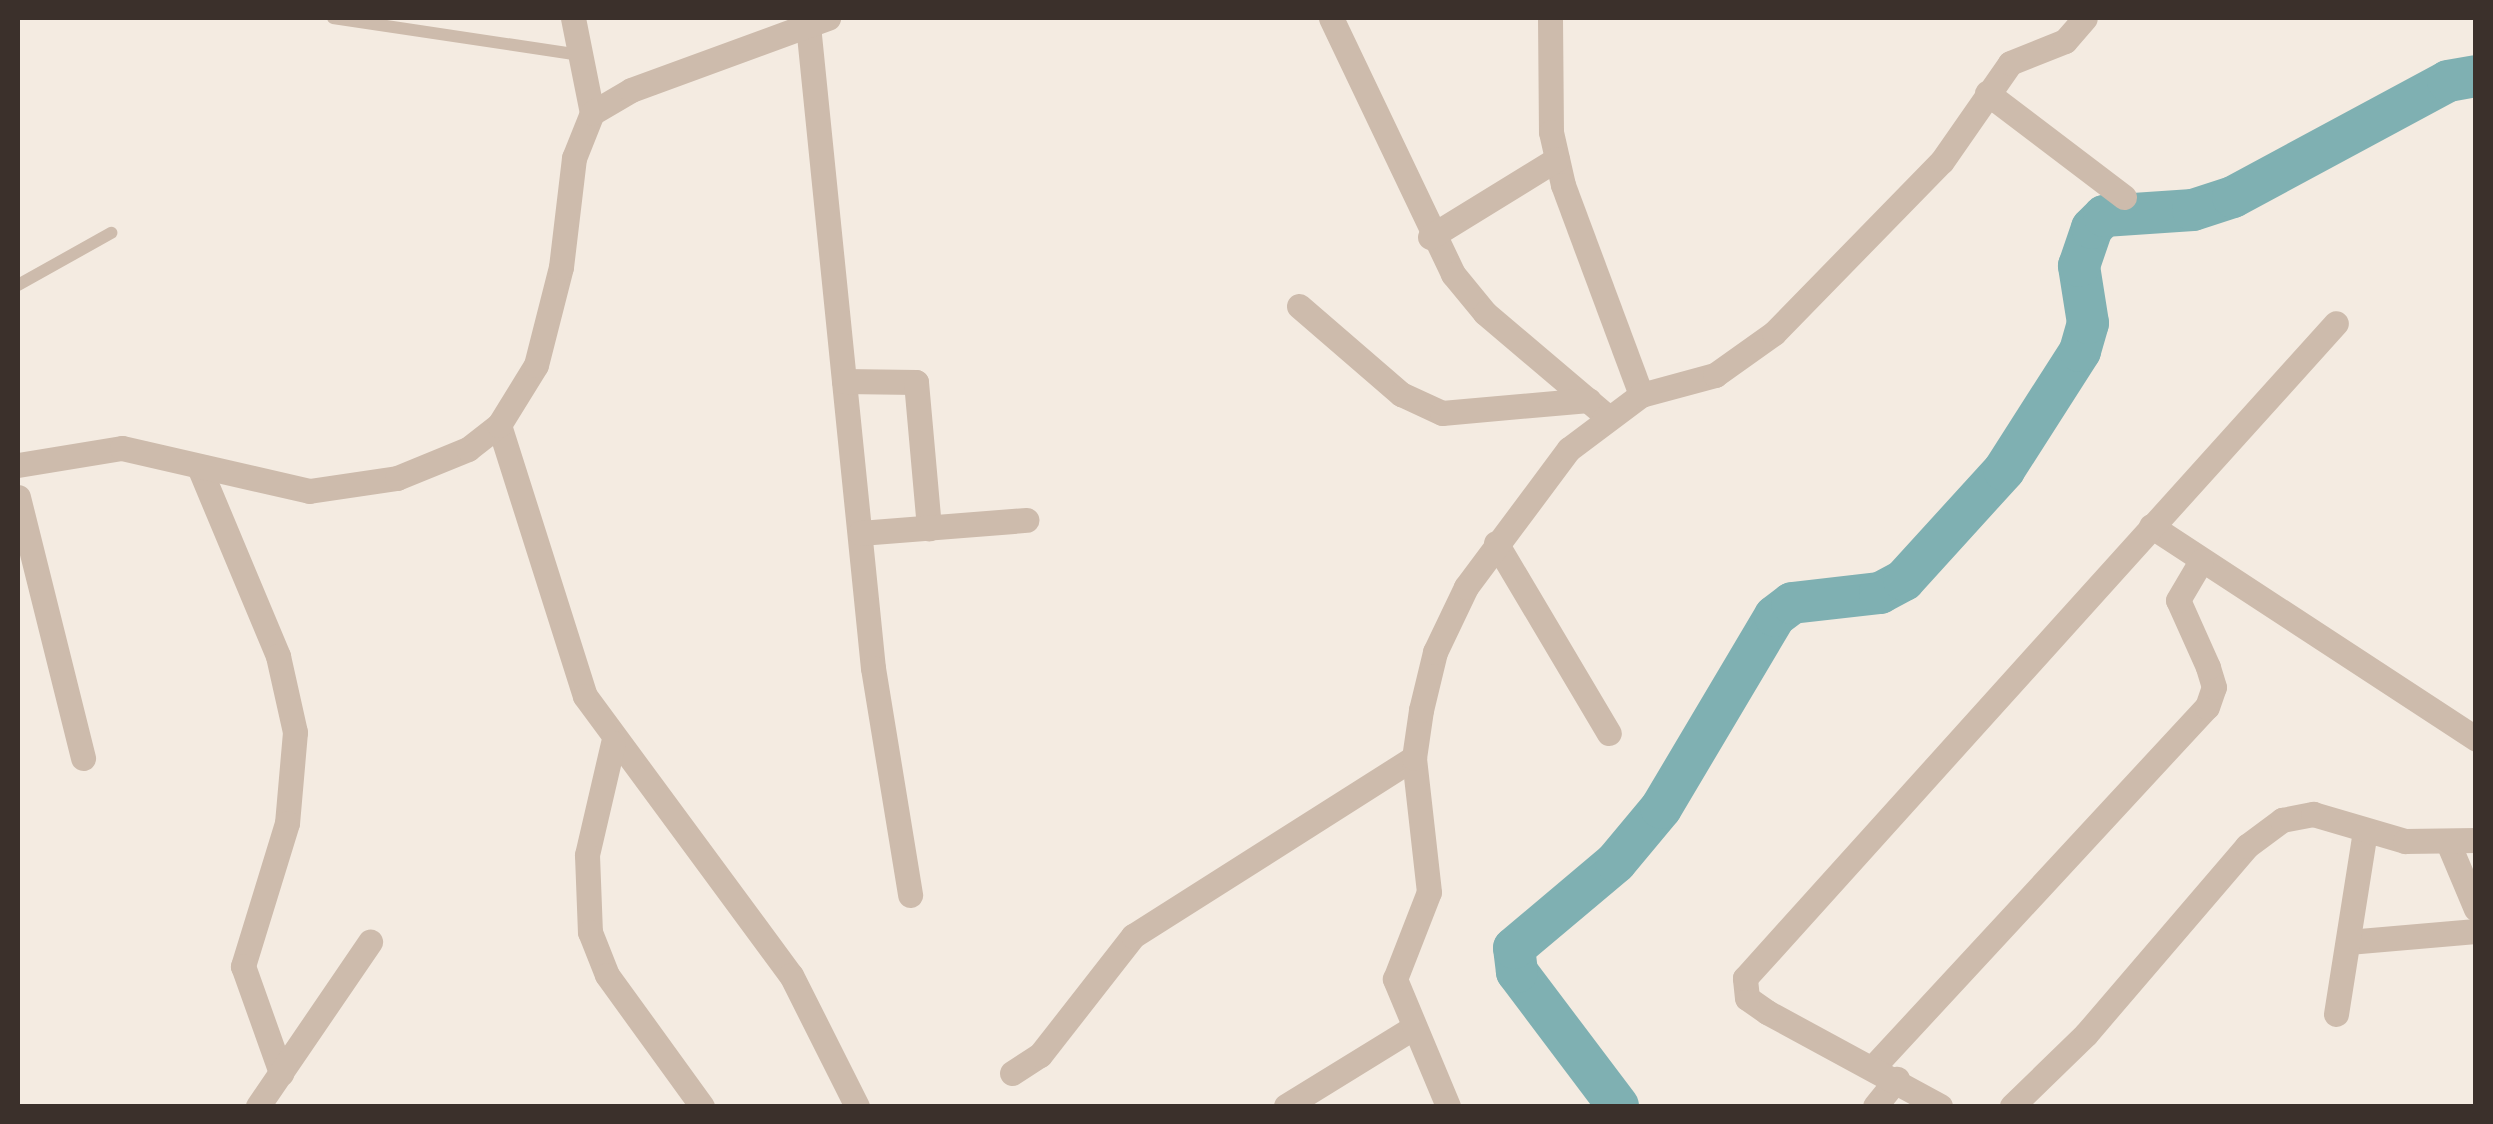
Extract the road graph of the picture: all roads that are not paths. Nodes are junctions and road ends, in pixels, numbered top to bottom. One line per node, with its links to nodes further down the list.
1 (333, 18): 7 (lane)
2 (572, 18): 7 (street)
3 (1330, 18): 13 (street)
4 (1550, 18): 10 (street)
5 (2086, 18): 8 (street)
6 (818, 21): 9 (street); 17 (street)
7 (580, 55): 9 (street)
8 (1987, 93): 11 (street); 18 (street)
9 (592, 113): 21 (street)
10 (1557, 159): 13 (street); 18 (street)
11 (2124, 197)
12 (112, 233): 14 (lane)
13 (1430, 237): 19 (street)
14 (18, 285)
15 (1299, 306): 19 (street)
16 (2336, 323): 26 (street)
17 (844, 381): 27 (street); 28 (street)
18 (1641, 395): 20 (street)
19 (1588, 400): 20 (street)
20 (1609, 418): 29 (street)
21 (499, 425): 23 (street); 33 (street)
22 (18, 464): 23 (street)
23 (199, 467): 48 (street)
24 (18, 497): 34 (street)
25 (1026, 520): 27 (street)
26 (2151, 526): 30 (street); 46 (street)
27 (929, 528): 28 (street)
28 (860, 533): 39 (street)
29 (1496, 543): 31 (street); 35 (street)
30 (2201, 562): 32 (street); 46 (street)
31 (1609, 733)
32 (2476, 739)
33 (613, 743): 50 (street); 51 (street)
34 (82, 758)
35 (1414, 758): 45 (street); 47 (street)
36 (2364, 831): 38 (street); 43 (street); 56 (street)
37 (2476, 840): 38 (street)
38 (2450, 845): 40 (street)
39 (910, 896)
40 (2476, 909)
41 (2476, 931): 43 (street)
42 (370, 942): 48 (street)
43 (2348, 942): 44 (street)
44 (2336, 1014)
45 (1410, 1030): 52 (street); 53 (street)
46 (1886, 1072): 54 (street); 55 (street)
47 (1012, 1073)
48 (281, 1074): 49 (street)
49 (258, 1106)
50 (702, 1106)
51 (857, 1106)
52 (1286, 1106)
53 (1448, 1106)
54 (1874, 1106)
55 (1940, 1106)
56 (2012, 1106)

